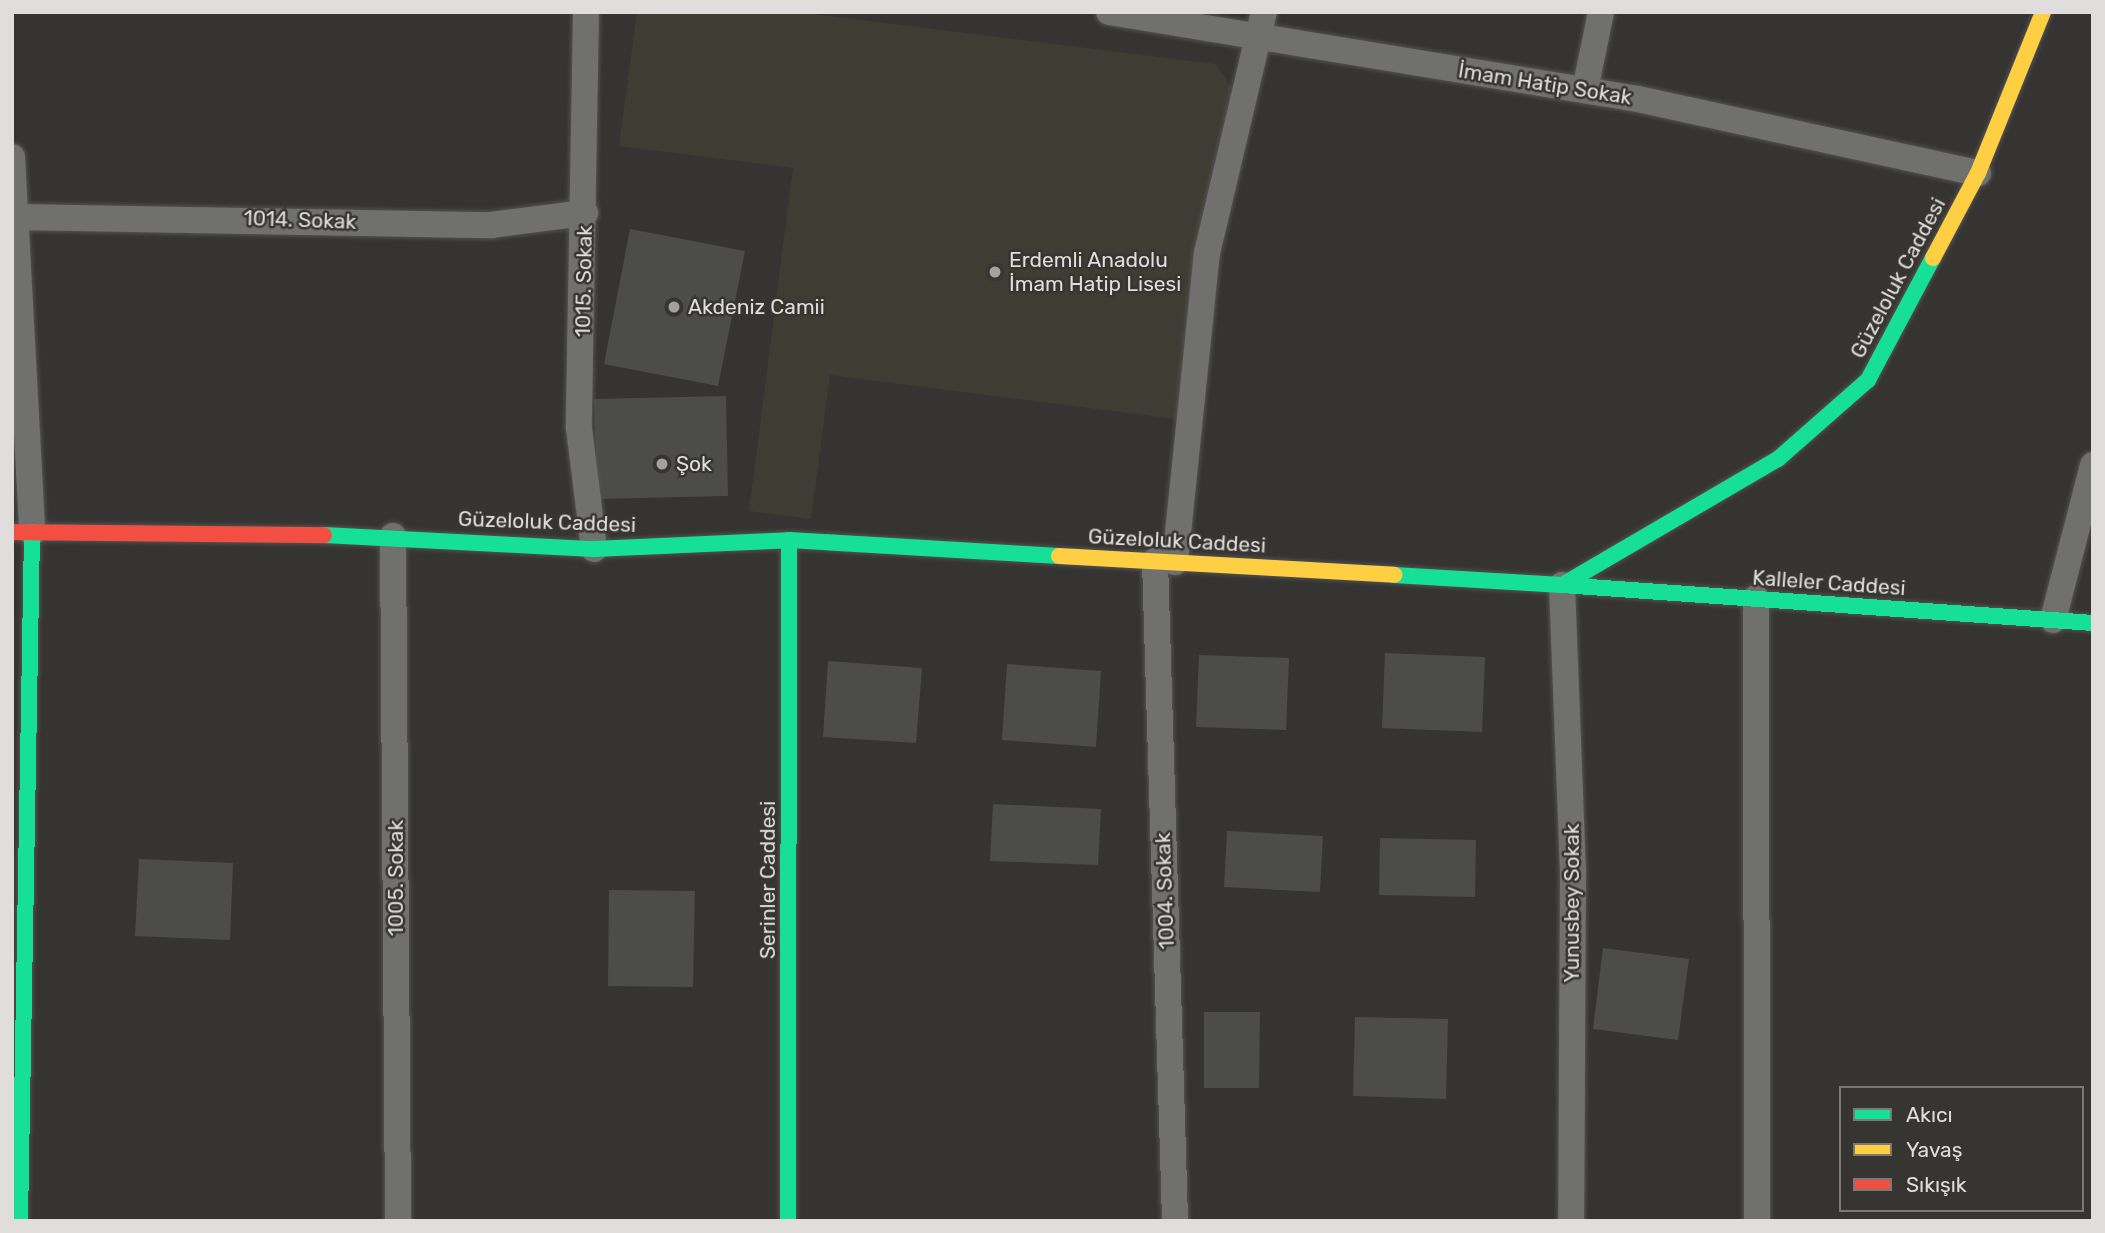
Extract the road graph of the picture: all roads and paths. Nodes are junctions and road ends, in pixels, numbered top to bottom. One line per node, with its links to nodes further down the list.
1 (586, 12): 9 (street, 1015. Sokak)
2 (1109, 12): 5 (street, İmam Hatip Sokak)
3 (1601, 12): 6 (street)
4 (2043, 12): 8 (main road, Güzeloluk Caddesi)
5 (1263, 25): 6 (street, İmam Hatip Sokak); 16 (street, 1004. Sokak)
6 (1585, 90): 8 (street, İmam Hatip Sokak)
7 (12, 157): 10 (street)
8 (1978, 173): 17 (main road, Güzeloluk Caddesi)
9 (585, 213): 10 (street, 1014. Sokak); 15 (street, 1015. Sokak)
10 (15, 217): 12 (street)
11 (2093, 465): 19 (street)
12 (22, 532): 13 (main road, Güzeloluk Caddesi); 21 (main road)
13 (393, 536): 15 (main road, Güzeloluk Caddesi); 22 (street, 1005. Sokak)
14 (789, 540): 15 (main road, Güzeloluk Caddesi); 16 (main road, Güzeloluk Caddesi); 23 (main road, Serinler Caddesi)
15 (594, 549)
16 (1165, 562): 17 (main road, Güzeloluk Caddesi); 24 (street, 1004. Sokak)
17 (1562, 585): 18 (main road, Kalleler Caddesi); 25 (street, Yunusbey Sokak)
18 (1756, 598): 19 (main road, Kalleler Caddesi); 26 (street)
19 (2053, 620): 20 (main road, Kalleler Caddesi)
20 (2093, 623)
21 (20, 1221)
22 (398, 1221)
23 (788, 1221)
24 (1175, 1221)
25 (1571, 1221)
26 (1757, 1221)

